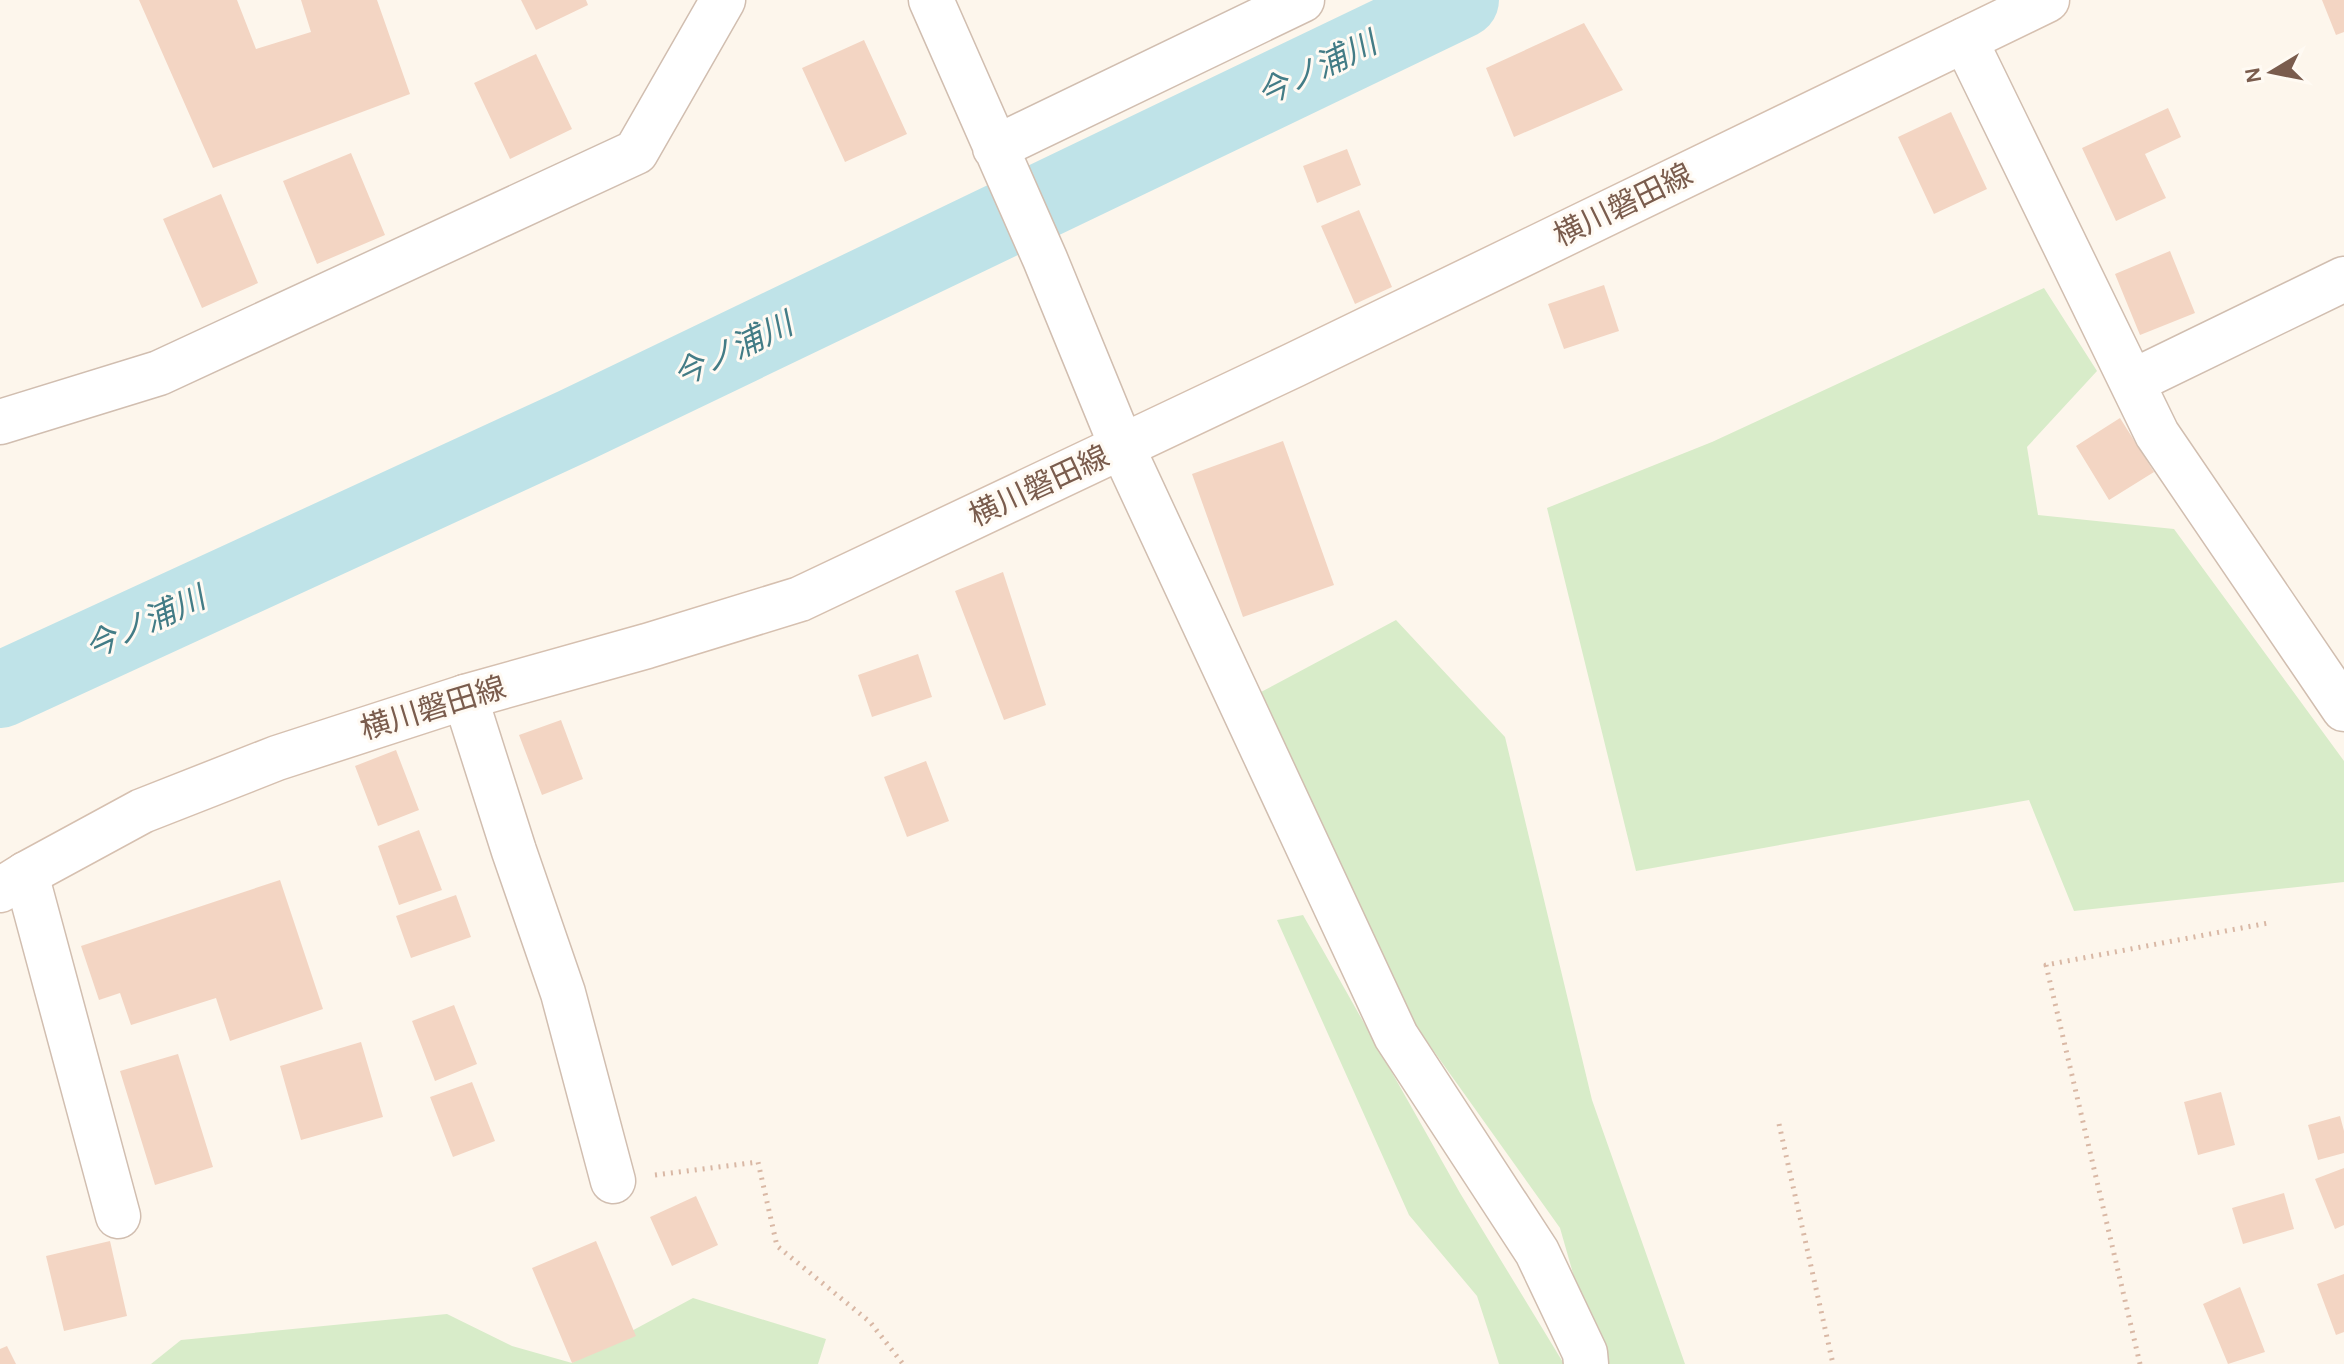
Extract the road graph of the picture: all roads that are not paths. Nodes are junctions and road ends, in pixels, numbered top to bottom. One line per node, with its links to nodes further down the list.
1 (723, 0): 9 (street)
2 (931, 0): 6 (street)
3 (1302, 0): 6 (street)
4 (2047, 0): 5 (street, 横川磐田線)
5 (1965, 40): 8 (street); 10 (street, 横川磐田線)
6 (997, 151): 10 (street)
7 (2344, 279): 8 (street)
8 (2132, 382): 12 (street)
9 (0, 422)
10 (1122, 447): 11 (street, 横川磐田線); 16 (street)
11 (465, 697): 13 (street, 横川磐田線); 14 (street)
12 (2344, 709)
13 (13, 882): 15 (street)
14 (613, 1181)
15 (118, 1216)
16 (1586, 1364)

